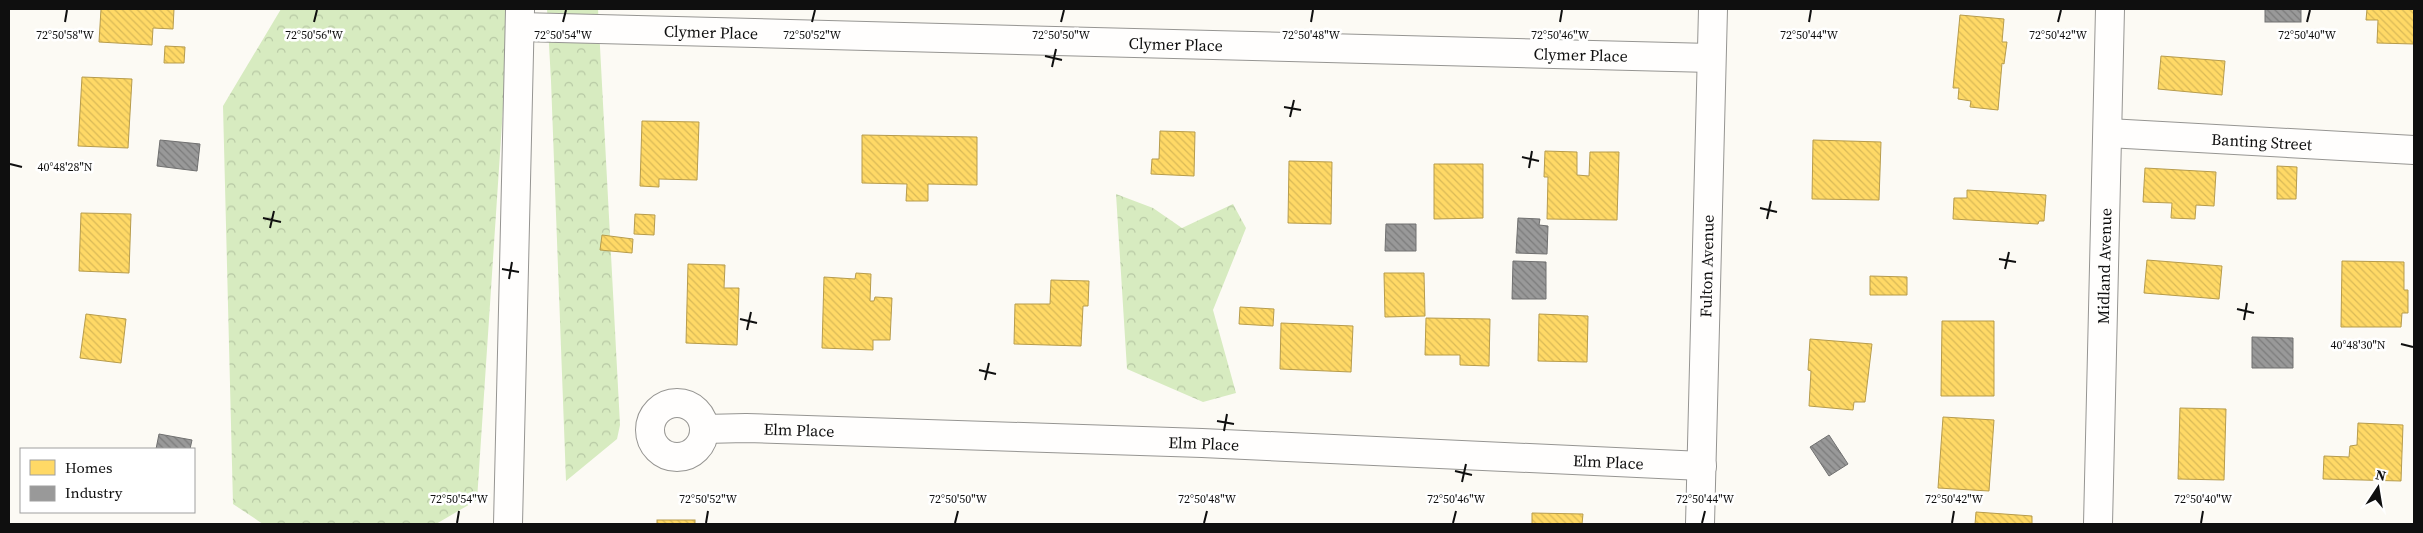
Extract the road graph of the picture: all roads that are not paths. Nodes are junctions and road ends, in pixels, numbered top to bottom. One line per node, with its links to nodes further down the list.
1 (1713, 9): 4 (street, Fulton Avenue)
2 (2110, 9): 5 (street, Midland Avenue)
3 (520, 18): 4 (street, Clymer Place); 9 (street)
4 (1711, 58): 8 (street, Fulton Avenue)
5 (2108, 133): 6 (street, Banting Street); 11 (street, Midland Avenue)
6 (2414, 150)
7 (704, 429): 8 (street, Elm Place)
8 (1702, 466): 10 (street, Fulton Avenue)
9 (508, 524)
10 (1700, 524)
11 (2098, 524)

